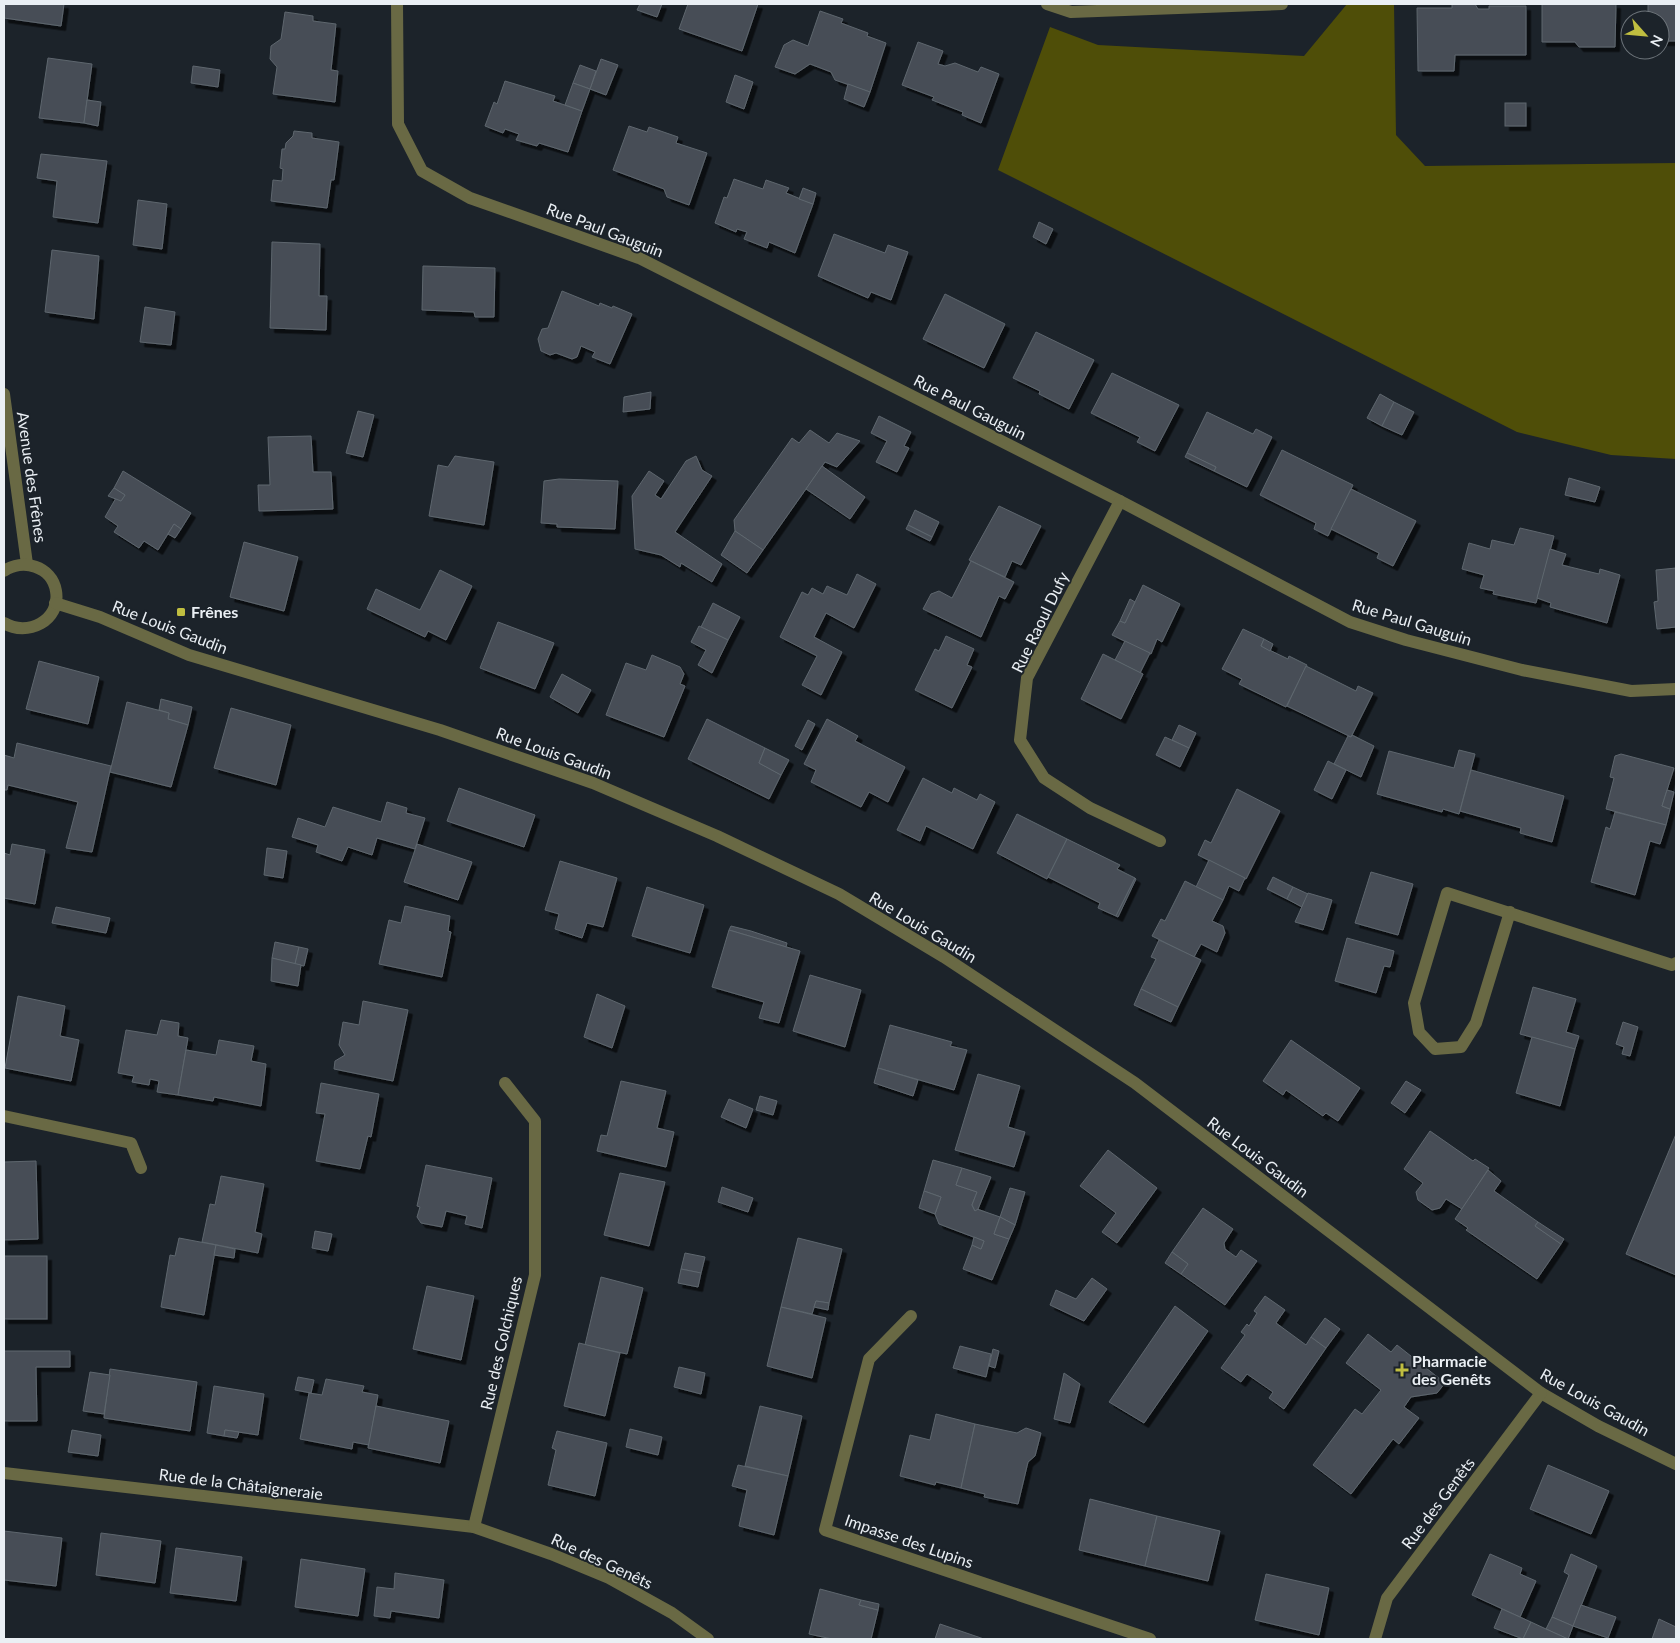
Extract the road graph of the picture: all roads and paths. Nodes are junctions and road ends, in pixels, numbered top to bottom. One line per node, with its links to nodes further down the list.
1 (397, 4): 5 (street, Rue Paul Gauguin)
2 (1047, 4): 3 (street)
3 (1282, 4)
4 (4, 394): 6 (street, Avenue des Frênes)
5 (1120, 501): 10 (street, Rue Paul Gauguin); 11 (street, Rue Raoul Dufy)
6 (27, 564): 7 (street); 8 (street)
7 (4, 571)
8 (55, 603): 9 (street); 18 (street, Rue Louis Gaudin)
9 (4, 624)
10 (1676, 689)
11 (1160, 841)
12 (1510, 912): 12 (street); 13 (street)
13 (1676, 963)
14 (506, 1083): 21 (street, Rue des Colchiques)
15 (4, 1116): 16 (street)
16 (142, 1168)
17 (911, 1316): 23 (street, Impasse des Lupins)
18 (1541, 1393): 19 (street, Rue Louis Gaudin); 24 (street, Rue des Genêts)
19 (1676, 1464)
20 (4, 1473): 21 (street, Rue de la Châtaigneraie)
21 (474, 1527): 22 (street, Rue des Genêts)
22 (708, 1639)
23 (1150, 1639)
24 (1375, 1639)

